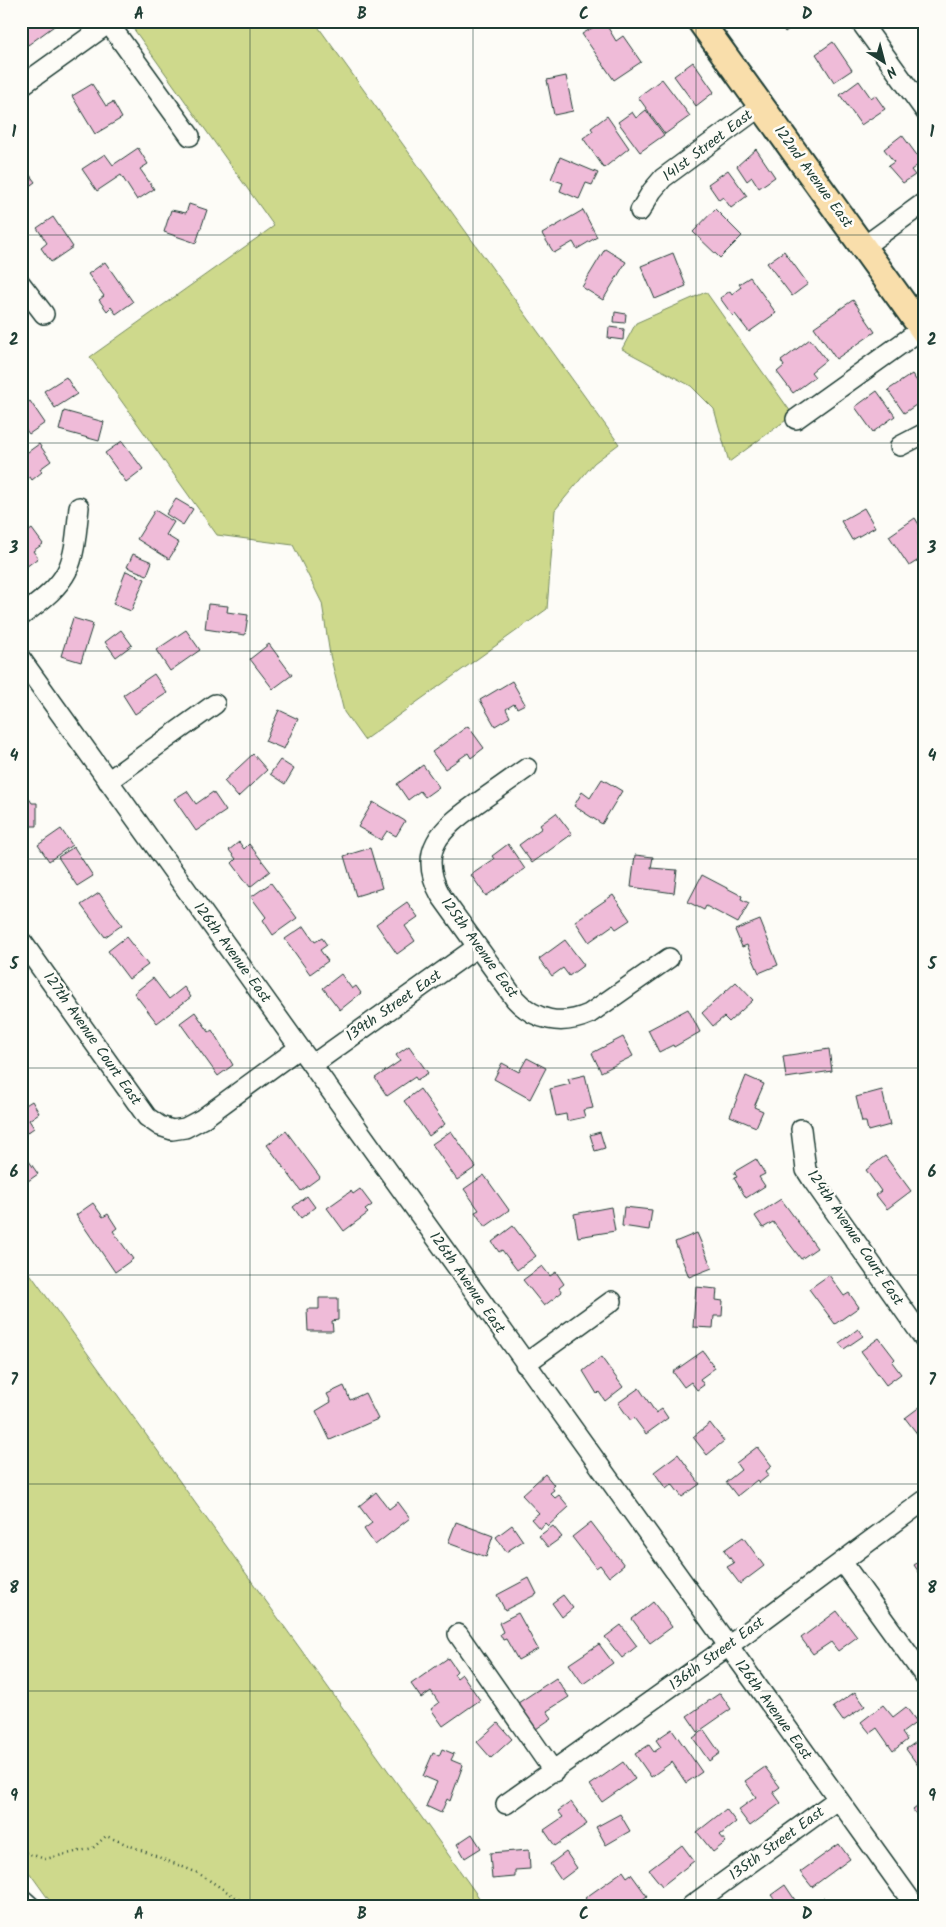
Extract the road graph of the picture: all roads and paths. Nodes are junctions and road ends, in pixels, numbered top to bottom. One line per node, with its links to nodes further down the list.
1 (700, 21): 5 (main road, 122nd Avenue East)
2 (860, 21): 6 (street)
3 (108, 22): 4 (street); 7 (street)
4 (21, 86)
5 (761, 106): 9 (street, 141st Street East); 10 (main road, 122nd Avenue East)
6 (925, 111)
7 (190, 136)
8 (925, 202): 10 (street)
9 (640, 211)
10 (863, 247): 13 (main road, 122nd Avenue East)
11 (21, 284): 12 (street)
12 (44, 314)
13 (923, 331): 14 (street)
14 (796, 419)
15 (925, 433): 16 (street)
16 (900, 446)
17 (79, 508): 18 (street)
18 (21, 616)
19 (21, 659): 22 (street, 126th Avenue East)
20 (215, 704): 22 (street)
21 (527, 768): 24 (street, 125th Avenue East)
22 (108, 781): 26 (street, 126th Avenue East)
23 (23, 943): 26 (street, 127th Avenue Court East)
24 (477, 948): 25 (street, 125th Avenue East); 27 (street, 139th Street East)
25 (669, 958)
26 (299, 1048): 27 (street, 126th Avenue East)
27 (312, 1065): 31 (street, 126th Avenue East)
28 (801, 1129): 30 (street, 124th Avenue Court East)
29 (612, 1301): 31 (street)
30 (925, 1340)
31 (525, 1364): 35 (street, 126th Avenue East)
32 (925, 1500): 33 (street, 136th Street East)
33 (842, 1562): 35 (street, 136th Street East); 36 (street)
34 (458, 1634): 37 (street)
35 (727, 1647): 37 (street, 136th Street East); 38 (street, 126th Avenue East)
36 (925, 1677)
37 (554, 1772): 39 (street, 136th Street East)
38 (838, 1799): 44 (street, 135th Street East); 45 (street, 126th Avenue East)
39 (506, 1804)
40 (21, 1852): 43 (path)
41 (21, 1898): 42 (street)
42 (30, 1906)
43 (248, 1906)
44 (691, 1906)
45 (914, 1906)

